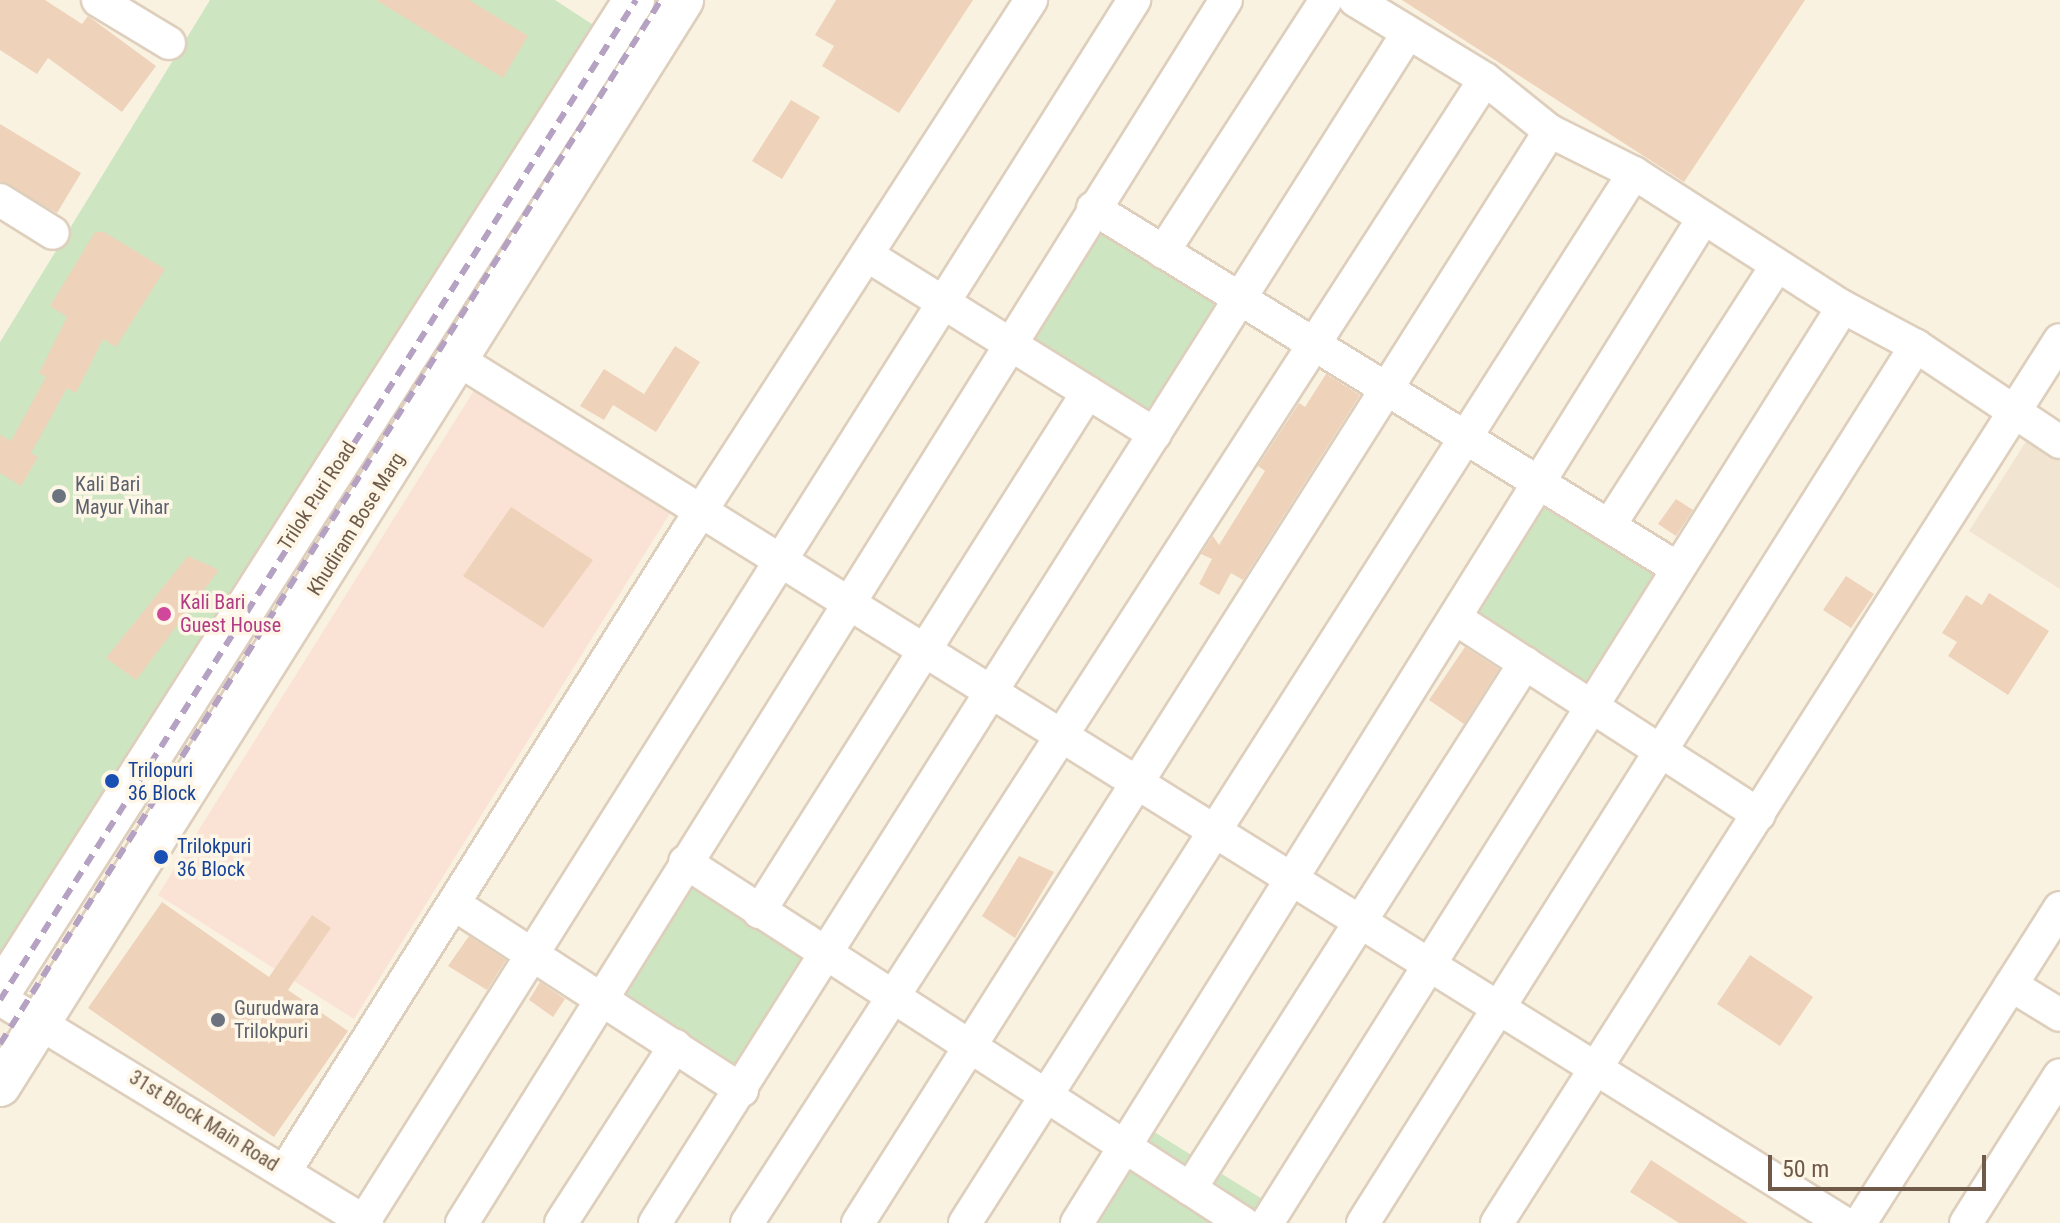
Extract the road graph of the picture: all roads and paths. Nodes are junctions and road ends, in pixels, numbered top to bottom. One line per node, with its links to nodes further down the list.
1 (98, 0): 10 (street)
2 (633, 0): 8 (street); 61 (street, Trilok Puri Road)
3 (1031, 0): 19 (street)
4 (1134, 0): 22 (street)
5 (1226, 0): 15 (street)
6 (1326, 0): 18 (street)
7 (1355, 0): 9 (street)
8 (676, 10): 28 (street, Khudiram Bose Marg)
9 (1408, 33): 11 (street); 21 (street)
10 (169, 43)
11 (1485, 79): 12 (street); 26 (street)
12 (1550, 131): 13 (street); 29 (street)
13 (1634, 173): 16 (street); 33 (street)
14 (0, 200): 17 (street)
15 (1093, 208): 18 (street); 25 (street)
16 (1703, 219): 20 (street); 35 (street)
17 (53, 233)
18 (1163, 252): 21 (street)
19 (867, 255): 22 (street); 36 (street)
20 (1777, 265): 23 (street); 37 (street)
21 (1238, 298): 26 (street); 32 (street)
22 (945, 302): 25 (street); 38 (street)
23 (1843, 307): 27 (street); 39 (street)
24 (2060, 340): 31 (street)
25 (1011, 343): 30 (street); 40 (street)
26 (1313, 344): 29 (street); 46 (street)
27 (1916, 346): 31 (street); 47 (street)
28 (460, 361): 36 (street); 66 (street, Khudiram Bose Marg)
29 (1389, 391): 33 (street); 48 (street)
30 (1088, 392): 32 (street); 42 (street)
31 (2014, 414): 34 (street); 49 (street)
32 (1155, 434): 44 (street)
33 (1463, 437): 35 (street); 50 (street)
34 (2060, 442)
35 (1537, 482): 37 (street); 41 (street)
36 (701, 511): 38 (street); 53 (street)
37 (1609, 526): 39 (street)
38 (780, 558): 40 (street); 57 (street)
39 (1677, 568): 45 (street)
40 (847, 600): 42 (street); 51 (street)
41 (1455, 618): 43 (street); 52 (street)
42 (926, 651): 44 (street); 55 (street)
43 (1525, 663): 45 (street); 56 (street)
44 (990, 691): 46 (street); 58 (street)
45 (1593, 707): 47 (street); 59 (street)
46 (1061, 735): 48 (street); 62 (street)
47 (1661, 751): 49 (street); 64 (street)
48 (1136, 783): 50 (street); 68 (street)
49 (1759, 815): 69 (street)
50 (1216, 829): 52 (street); 73 (street)
51 (685, 862): 55 (street); 63 (street)
52 (1291, 879): 56 (street); 74 (street)
53 (454, 904): 57 (street); 75 (street)
54 (2060, 908): 60 (street)
55 (759, 912): 58 (street)
56 (1361, 922): 59 (street); 76 (street)
57 (534, 954): 63 (street); 77 (street)
58 (826, 955): 62 (street); 72 (street)
59 (1430, 965): 64 (street); 86 (street)
60 (2011, 985): 65 (street); 90 (street)
61 (0, 996): 66 (street, 31st Block Main Road)
62 (890, 996): 68 (street); 81 (street)
63 (601, 997): 67 (street); 78 (street)
64 (1499, 1007): 69 (street); 87 (street)
65 (2060, 1015)
66 (41, 1020): 71 (street, Khudiram Bose Marg); 75 (street, 31st Block Main Road)
67 (675, 1046): 72 (street); 79 (street)
68 (971, 1048): 73 (street); 82 (street)
69 (1594, 1068): 88 (street); 89 (street)
70 (2060, 1075): 91 (street)
71 (0, 1086)
72 (742, 1090): 80 (street)
73 (1046, 1096): 74 (street); 83 (street)
74 (1124, 1146): 76 (street); 84 (street)
75 (285, 1171): 77 (street, 31st Block Main Road)
76 (1190, 1189): 85 (street)
77 (366, 1222)
78 (462, 1223)
79 (561, 1223)
80 (655, 1223)
81 (747, 1223)
82 (858, 1223)
83 (965, 1223)
84 (1077, 1223)
85 (1243, 1223)
86 (1267, 1223)
87 (1363, 1223)
88 (1497, 1223)
89 (1844, 1223)
90 (1860, 1223)
91 (1966, 1223)

